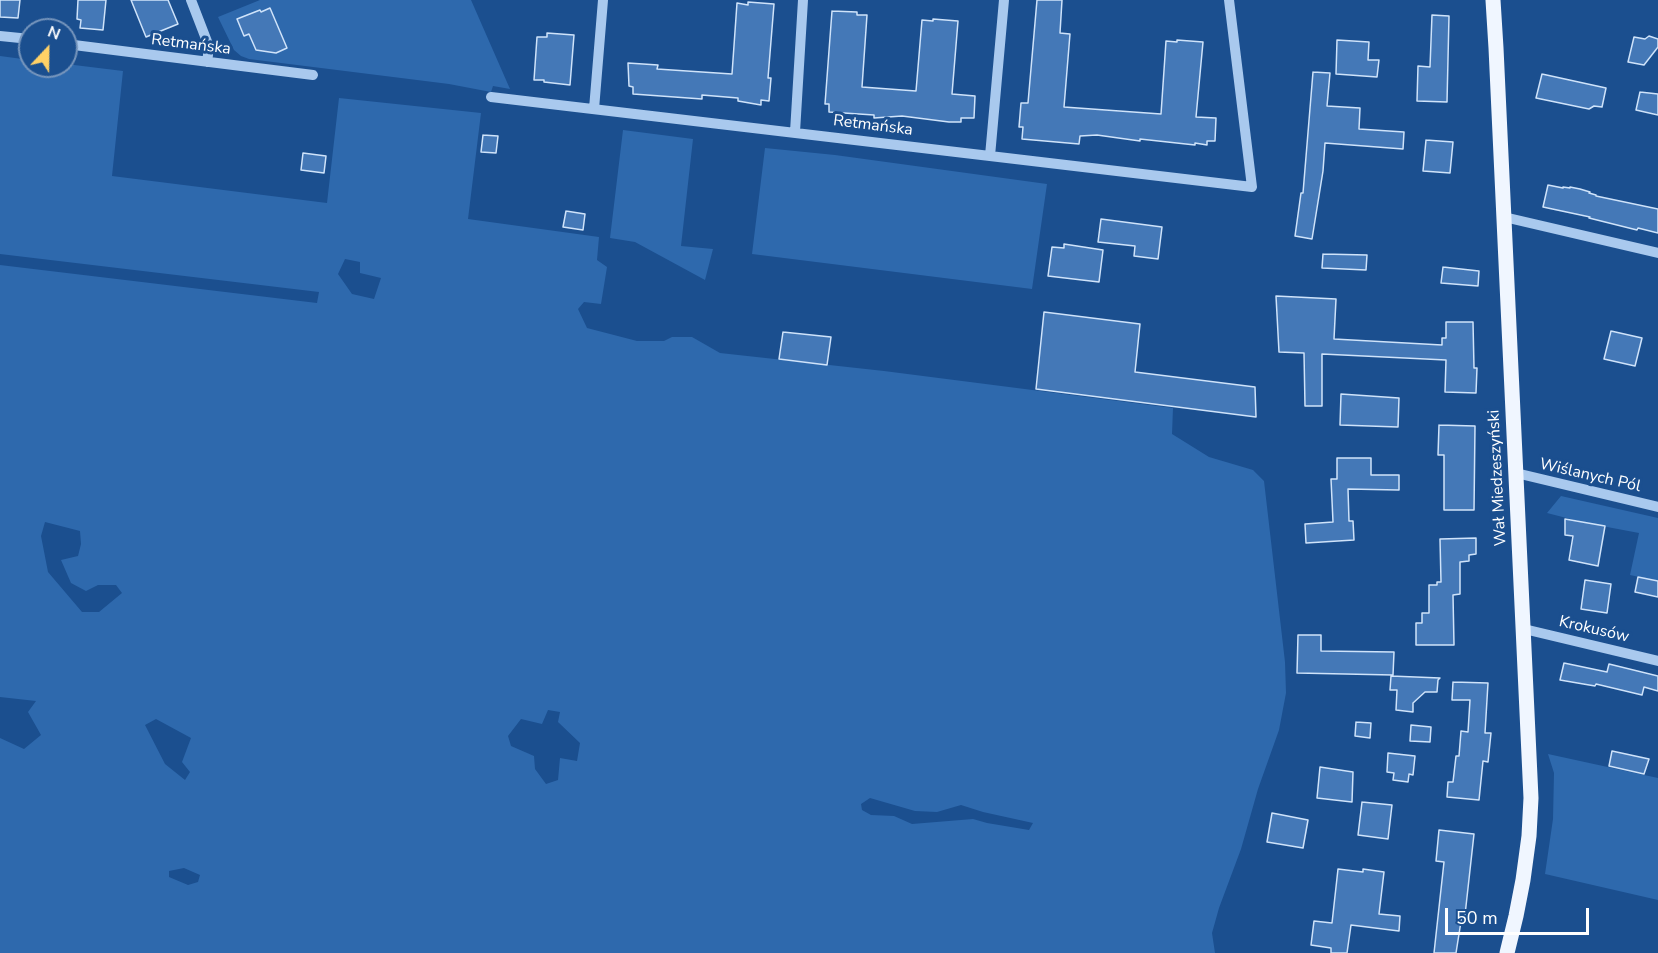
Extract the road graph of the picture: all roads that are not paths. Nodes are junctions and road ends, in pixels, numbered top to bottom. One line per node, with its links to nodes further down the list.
1 (191, 0): 10 (street)
2 (603, 0): 13 (street)
3 (803, 0): 14 (street)
4 (1004, 0): 15 (street)
5 (1229, 0): 15 (street, Retmańska)
6 (1493, 0): 16 (main road, Wał Miedzeszyński)
7 (0, 36): 8 (street)
8 (18, 38)
9 (78, 46): 10 (street, Retmańska)
10 (207, 62): 11 (street, Retmańska)
11 (313, 75)
12 (491, 97): 13 (street, Retmańska)
13 (594, 109): 14 (street, Retmańska)
14 (795, 132): 15 (street, Retmańska)
15 (990, 156)
16 (1504, 217): 17 (street); 18 (main road, Wał Miedzeszyński)
17 (1658, 253)
18 (1516, 473): 19 (street, Wiślanych Pól); 20 (main road, Wał Miedzeszyński)
19 (1658, 507)
20 (1524, 629): 21 (street, Krokusów); 22 (main road, Wał Miedzeszyński)
21 (1658, 660)
22 (1507, 953)

